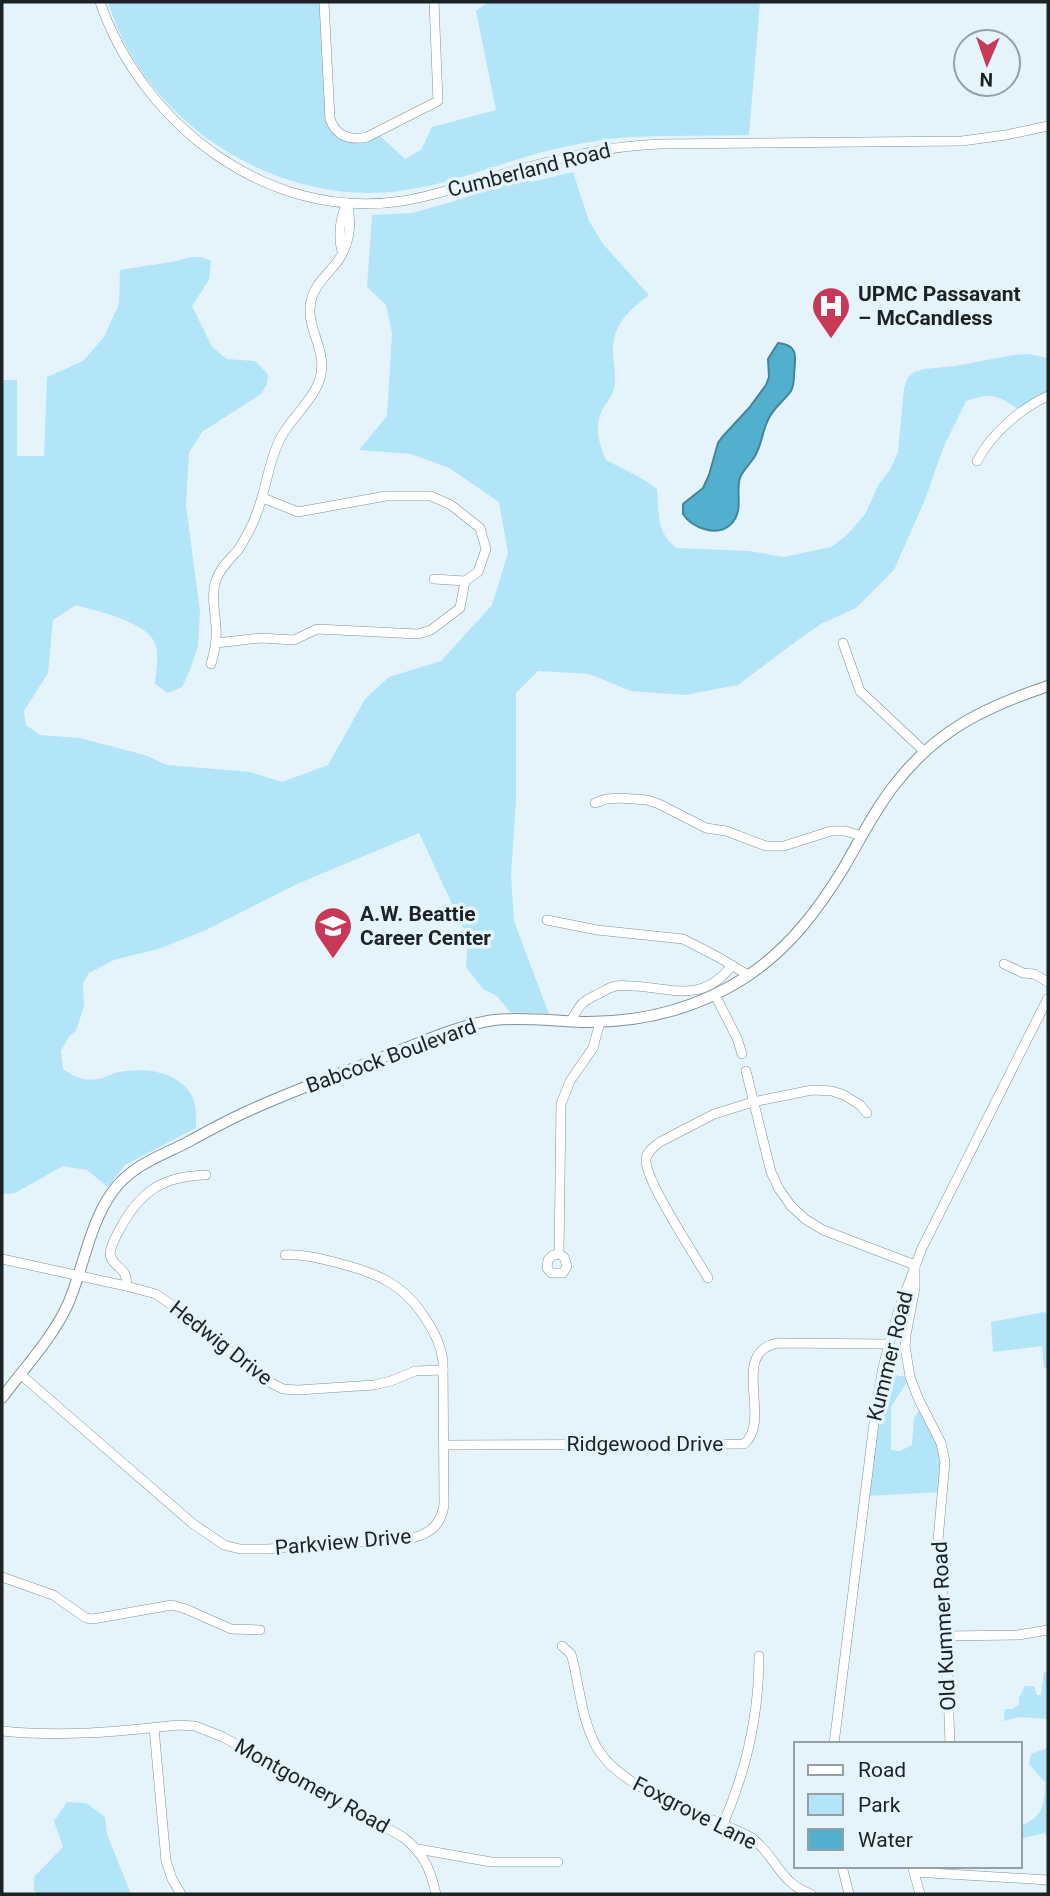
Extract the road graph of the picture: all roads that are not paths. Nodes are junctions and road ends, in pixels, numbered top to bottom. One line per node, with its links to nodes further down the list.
1 (100, 2): 5 (street, Cumberland Road)
2 (324, 2): 3 (street)
3 (434, 2)
4 (1048, 126): 5 (street, Cumberland Road)
5 (347, 203): 8 (street)
6 (1048, 396): 7 (street)
7 (977, 461)
8 (263, 498): 10 (street); 11 (street)
9 (434, 579): 10 (street)
10 (465, 582): 11 (street)
11 (216, 643): 13 (street)
12 (843, 643): 15 (street)
13 (211, 664)
14 (1048, 686): 15 (main road, Babcock Boulevard)
15 (925, 752): 17 (main road, Babcock Boulevard)
16 (595, 803): 17 (street)
17 (862, 836): 21 (main road, Babcock Boulevard)
18 (547, 920): 20 (street)
19 (1004, 964): 22 (street)
20 (732, 965): 21 (street); 25 (street)
21 (748, 975): 23 (main road, Babcock Boulevard)
22 (1048, 982)
23 (715, 995): 26 (main road, Babcock Boulevard); 27 (street)
24 (1048, 998): 35 (street, Kummer Road)
25 (571, 1021): 26 (main road, Babcock Boulevard); 36 (main road, Babcock Boulevard)
26 (600, 1022): 32 (street)
27 (742, 1054)
28 (746, 1071): 29 (street)
29 (753, 1102): 30 (street); 35 (street); 37 (street)
30 (867, 1113)
31 (205, 1175): 38 (street)
32 (559, 1254)
33 (285, 1255): 40 (street, Parkview Drive)
34 (2, 1259): 36 (street, Hedwig Drive)
35 (915, 1265): 39 (street, Kummer Road); 47 (street, Old Kummer Road)
36 (77, 1277): 38 (street, Hedwig Drive); 41 (main road, Babcock Boulevard)
37 (708, 1278)
38 (126, 1286): 40 (street, Hedwig Drive)
39 (889, 1344): 43 (street, Ridgewood Drive); 52 (street, Kummer Road)
40 (443, 1370): 43 (street, Parkview Drive)
41 (20, 1374): 42 (main road, Babcock Boulevard); 43 (street, Parkview Drive)
42 (2, 1398)
43 (444, 1445)
44 (2, 1577): 45 (street)
45 (260, 1630)
46 (1048, 1630): 47 (street)
47 (946, 1636): 53 (street, Old Kummer Road)
48 (562, 1646): 54 (street, Foxgrove Lane)
49 (759, 1656): 54 (street)
50 (154, 1728): 51 (street, Montgomery Road); 55 (street, Montgomery Road); 60 (street)
51 (2, 1731)
52 (834, 1742)
53 (950, 1742)
54 (723, 1824): 62 (street, Foxgrove Lane)
55 (418, 1849): 56 (street); 61 (street)
56 (558, 1862)
57 (842, 1868): 63 (street)
58 (913, 1869): 59 (street); 64 (street)
59 (1048, 1880)
60 (181, 1894)
61 (436, 1894)
62 (811, 1894)
63 (847, 1894)
64 (920, 1894)

